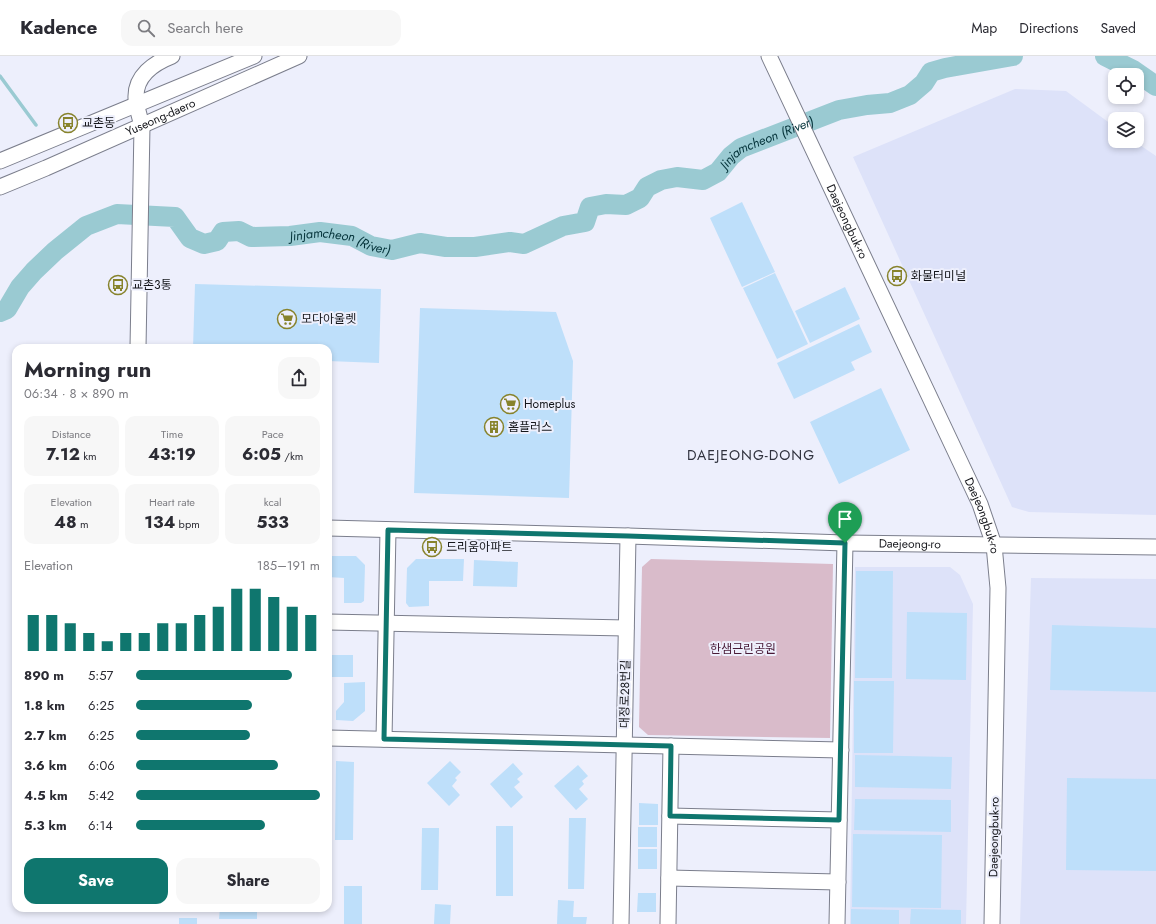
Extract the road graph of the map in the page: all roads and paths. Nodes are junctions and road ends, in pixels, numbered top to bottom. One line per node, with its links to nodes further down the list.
1 (172, 56): 5 (street)
2 (299, 56): 6 (street, Yuseong-daero)
3 (769, 56): 14 (street, Daejeongbuk-ro)
4 (247, 57): 5 (street, Yuseong-daero)
5 (136, 104): 6 (street); 7 (street, Yuseong-daero)
6 (142, 126): 8 (street, Yuseong-daero); 9 (street)
7 (0, 161)
8 (0, 188)
9 (138, 344)
10 (332, 528): 11 (street, Daejeong-ro)
11 (388, 530): 12 (street, Daejeong-ro); 17 (street)
12 (628, 536): 13 (street, Daejeong-ro); 18 (street, 대정로28번길)
13 (845, 543): 14 (street, Daejeong-ro); 23 (street)
14 (994, 545): 15 (street, Daejeong-ro); 31 (street, Daejeongbuk-ro)
15 (1156, 547)
16 (332, 622): 17 (street)
17 (386, 623): 18 (street); 20 (street)
18 (626, 628): 21 (street, 대정로28번길)
19 (332, 738): 20 (street)
20 (384, 739): 21 (street)
21 (624, 745): 22 (street); 28 (street, 대정로28번길)
22 (671, 746): 23 (street); 24 (street)
23 (841, 750): 25 (street)
24 (670, 816): 25 (street); 26 (street)
25 (839, 820): 27 (street)
26 (669, 878): 27 (street); 29 (street)
27 (838, 882): 30 (street)
28 (621, 924)
29 (668, 924)
30 (837, 924)
31 (992, 924)

